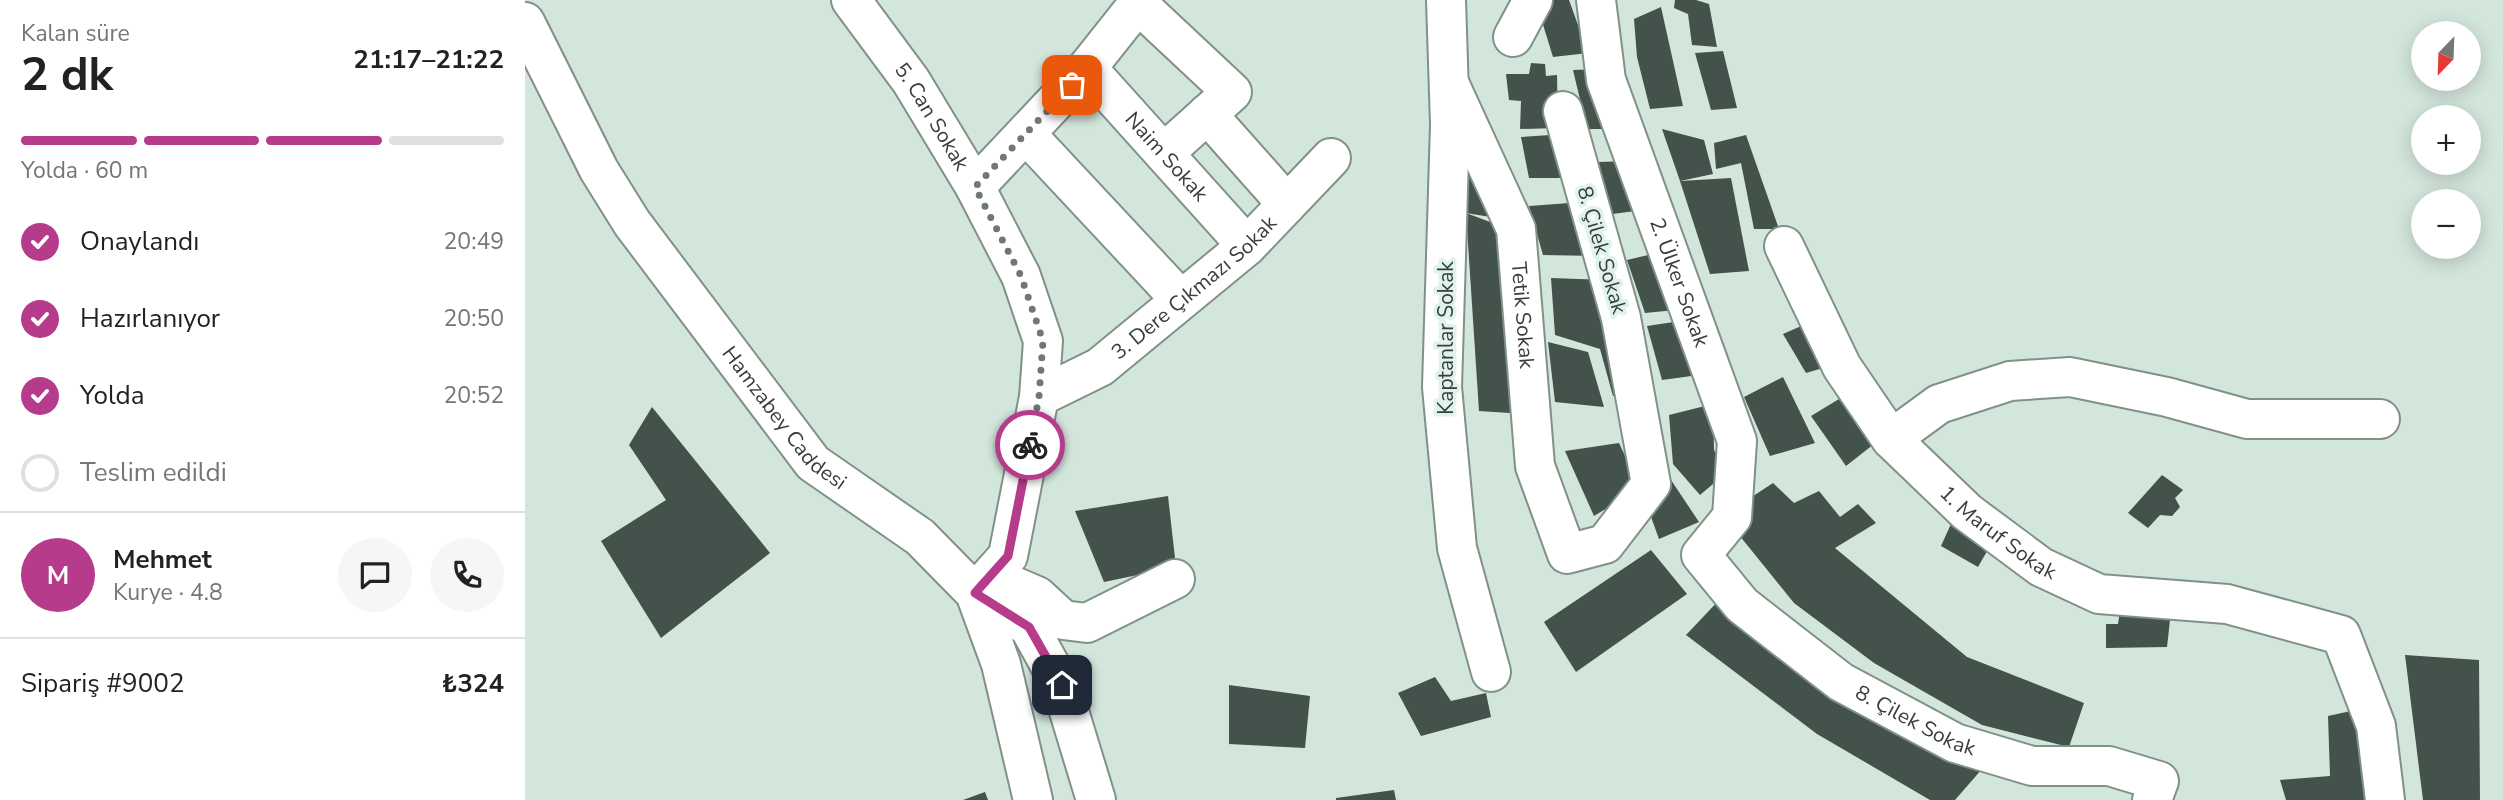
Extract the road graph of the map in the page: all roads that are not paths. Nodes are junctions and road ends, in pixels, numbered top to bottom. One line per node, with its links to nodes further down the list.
1 (851, 0): 15 (street, 5. Can Sokak)
2 (1446, 0): 9 (street, Kaptanlar Sokak)
3 (1533, 0): 7 (street)
4 (1596, 0): 24 (street, 2. Ülker Sokak)
5 (1140, 2): 8 (street); 11 (street)
6 (525, 22): 26 (street, Hamzabey Caddesi)
7 (1513, 37)
8 (1087, 68): 12 (street); 13 (street, Naim Sokak)
9 (1449, 83): 23 (street, Tetik Sokak); 27 (street, Kaptanlar Sokak)
10 (1563, 111): 23 (street, 8. Çilek Sokak)
11 (1207, 114): 13 (street); 16 (street)
12 (1026, 134): 15 (street); 19 (street)
13 (1164, 153): 17 (street, Naim Sokak)
14 (1331, 158): 16 (street, 3. Dere Çıkmazı Sokak)
15 (975, 187): 20 (street, 5. Can Sokak)
16 (1287, 204): 17 (street, 3. Dere Çıkmazı Sokak)
17 (1247, 246): 19 (street, 3. Dere Çıkmazı Sokak)
18 (1784, 246): 22 (street, 1. Maruf Sokak)
19 (1181, 300): 20 (street, 3. Dere Çıkmazı Sokak)
20 (1039, 397): 26 (street, 5. Can Sokak)
21 (2379, 419): 22 (street)
22 (1891, 439): 31 (street, 1. Maruf Sokak)
23 (1567, 554)
24 (1701, 555): 30 (street, 8. Çilek Sokak)
25 (1175, 579): 26 (street)
26 (975, 593): 28 (street, Hamzabey Caddesi); 29 (street)
27 (1491, 671)
28 (1033, 800)
29 (1096, 800)
30 (2153, 800)
31 (2385, 800)

